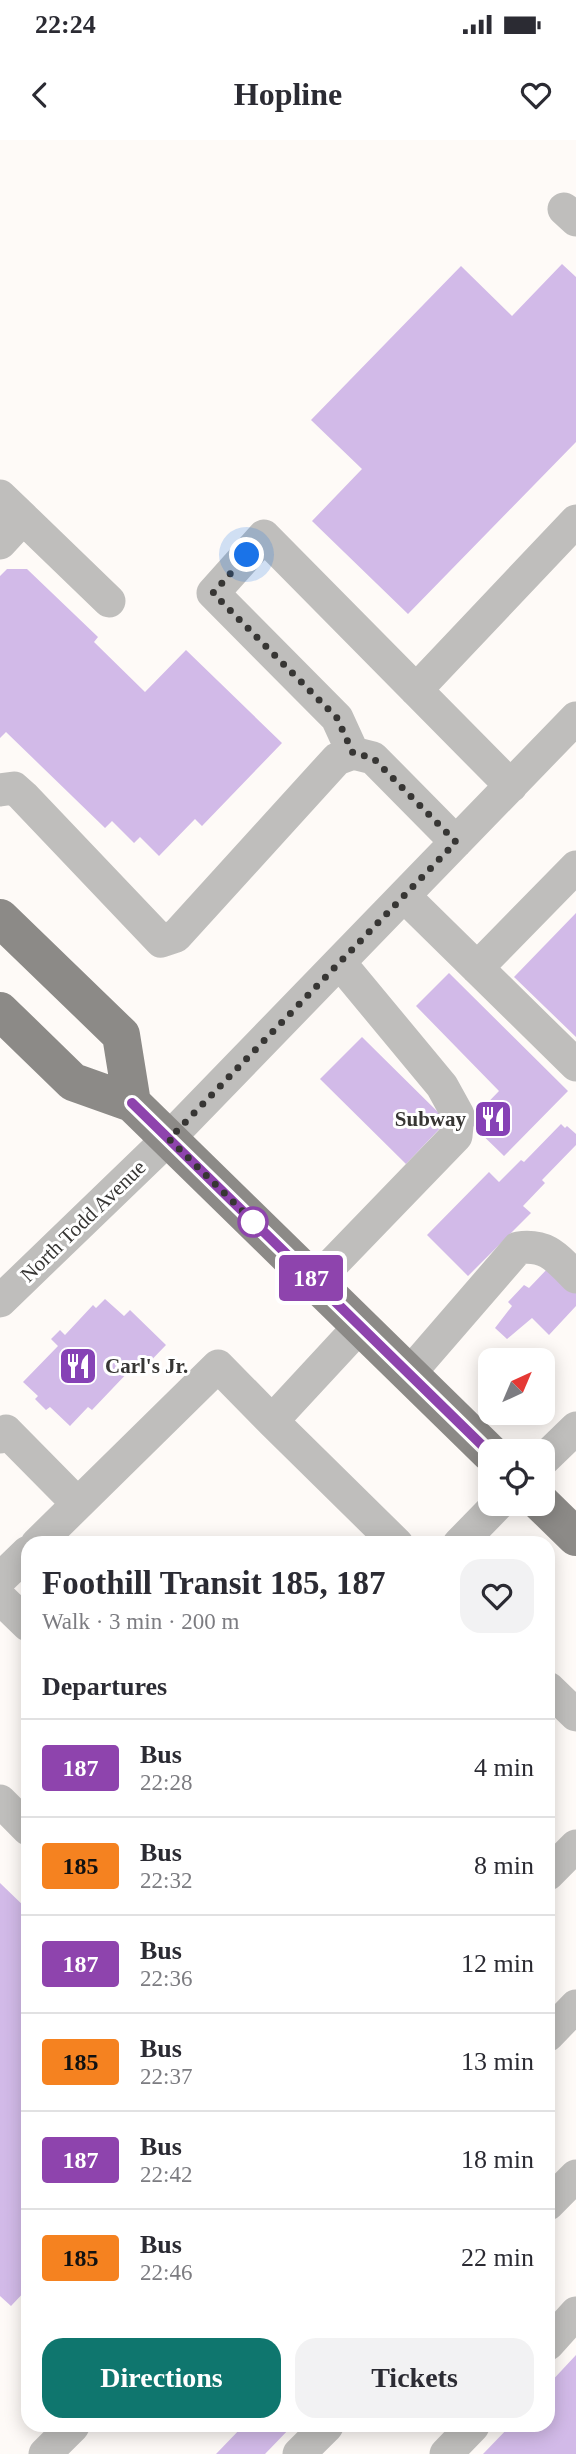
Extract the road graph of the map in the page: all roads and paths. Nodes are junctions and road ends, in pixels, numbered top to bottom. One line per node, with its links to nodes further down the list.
1 (12, 507): 3 (street); 4 (street)
2 (576, 521): 5 (street)
3 (0, 543)
4 (109, 601)
5 (416, 690): 7 (street); 8 (street)
6 (576, 719): 8 (street, North Todd Avenue)
7 (353, 753): 9 (street); 10 (street)
8 (511, 786): 10 (street, North Todd Avenue)
9 (0, 790)
10 (456, 842): 12 (street, North Todd Avenue)
11 (576, 867): 15 (street)
12 (404, 896): 14 (street, North Todd Avenue); 15 (street)
13 (0, 918): 18 (main road)
14 (340, 962): 19 (street, North Todd Avenue); 21 (street)
15 (477, 968): 17 (street)
16 (0, 1011): 18 (main road)
17 (576, 1065)
18 (132, 1103): 19 (main road)
19 (169, 1139): 21 (main road); 22 (street, North Todd Avenue)
20 (576, 1277): 24 (street)
21 (315, 1282): 23 (main road)
22 (0, 1301)
23 (360, 1326): 24 (main road); 25 (street)
24 (409, 1374): 28 (main road)
25 (272, 1421): 30 (street); 34 (street)
26 (576, 1428): 29 (street)
27 (0, 1437): 30 (street)
28 (478, 1441)
29 (555, 1448)
30 (77, 1503): 33 (street)
31 (487, 1516): 35 (street)
32 (554, 1516): 36 (main road)
33 (45, 1536)
34 (389, 1536)
35 (468, 1536)
36 (576, 1537)
37 (21, 1559): 38 (street)
38 (0, 1579)
39 (0, 1598): 40 (street)
40 (21, 1618)
41 (0, 1801): 42 (street)
42 (21, 1822)
43 (576, 1846): 44 (street)
44 (555, 1867)
45 (576, 2006): 46 (street)
46 (555, 2028)
47 (576, 2313): 48 (street)
48 (555, 2336)
49 (67, 2432): 52 (street)
50 (321, 2432): 53 (street)
51 (466, 2432): 54 (street)
52 (46, 2454)
53 (299, 2454)
54 (446, 2454)

